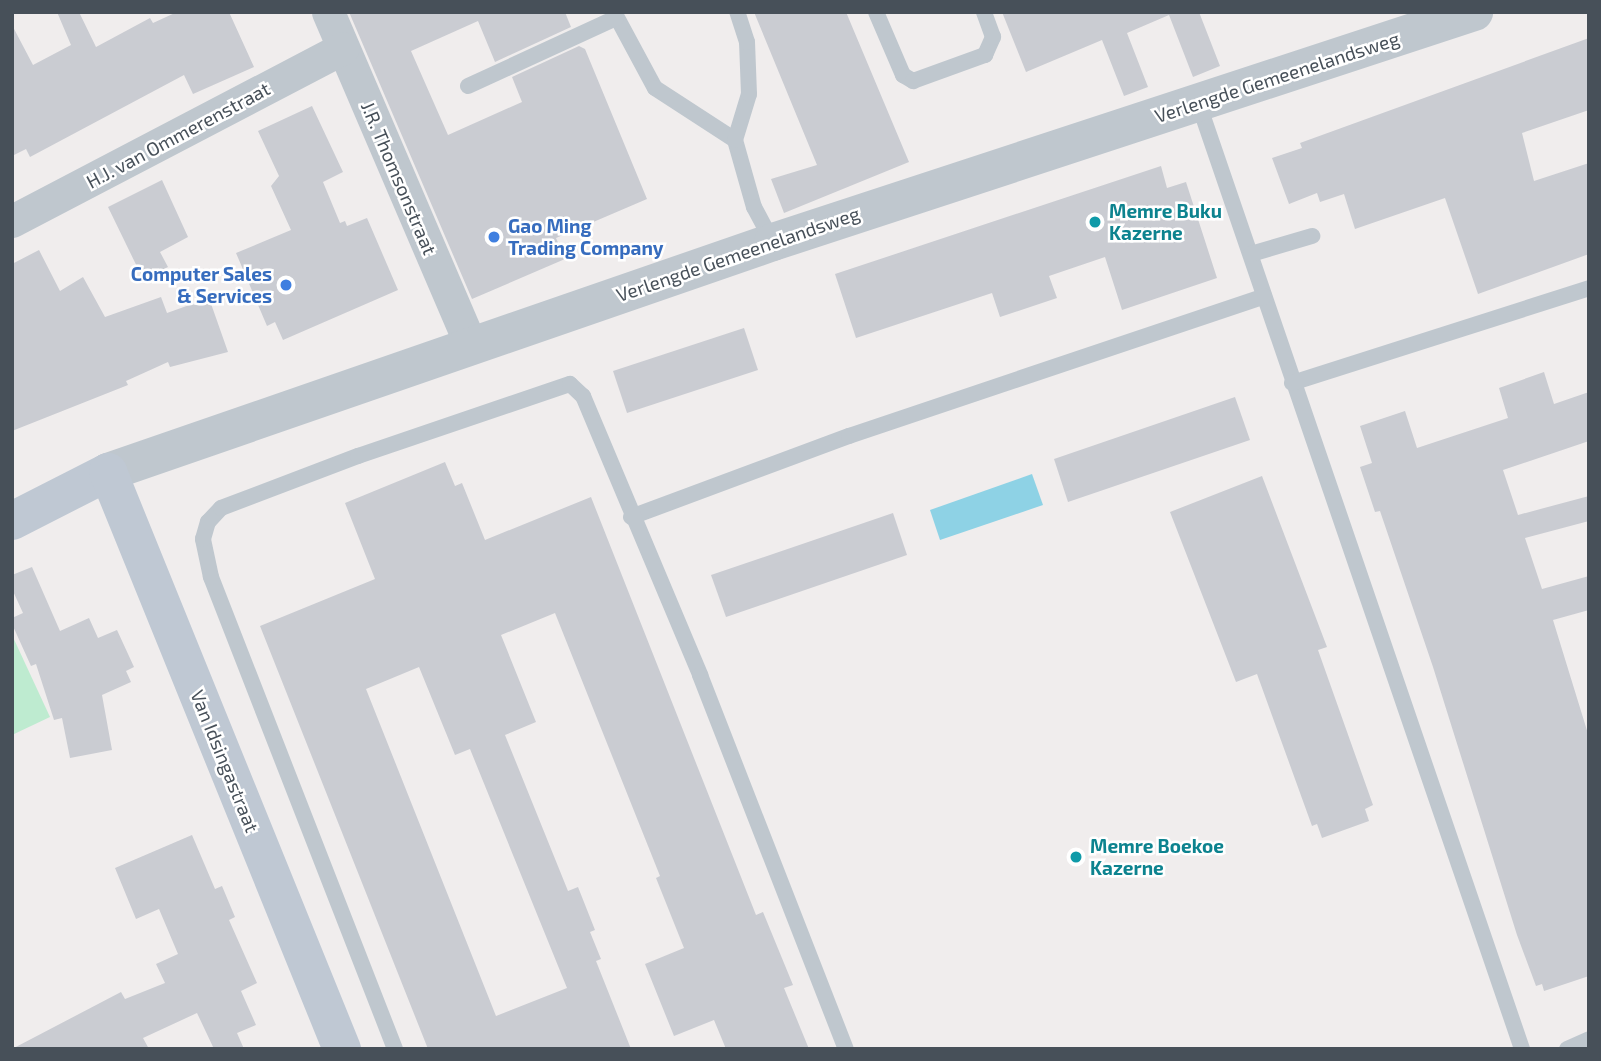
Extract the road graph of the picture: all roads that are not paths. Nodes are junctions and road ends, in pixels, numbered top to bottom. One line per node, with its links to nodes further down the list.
1 (327, 12): 7 (street, J.R. Thomsonstraat)
2 (737, 12): 10 (lane)
3 (876, 12): 4 (lane)
4 (984, 12)
5 (1474, 12): 9 (street, Verlengde Gemeenelandsweg)
6 (615, 15): 8 (lane); 10 (lane)
7 (343, 48): 11 (street, H.J. van Ommerenstraat); 17 (street, J.R. Thomsonstraat)
8 (468, 86)
9 (1198, 102): 13 (street, Verlengde Gemeenelandsweg); 14 (lane)
10 (735, 140): 13 (lane)
11 (12, 221)
12 (1312, 236): 14 (lane)
13 (773, 242): 17 (street, Verlengde Gemeenelandsweg)
14 (1251, 254): 16 (lane)
15 (1589, 288): 18 (lane)
16 (1264, 296): 18 (lane); 20 (lane)
17 (470, 345): 19 (street, Verlengde Gemeenelandsweg)
18 (1292, 383): 26 (lane)
19 (108, 472): 21 (main road, Verlengde Gemeenelandsweg); 23 (main road, Van Idsingastraat)
20 (631, 517): 24 (lane); 25 (lane)
21 (12, 521)
22 (1589, 1039): 27 (lane)
23 (342, 1049)
24 (395, 1049)
25 (846, 1049)
26 (1522, 1049)
27 (1567, 1049)

